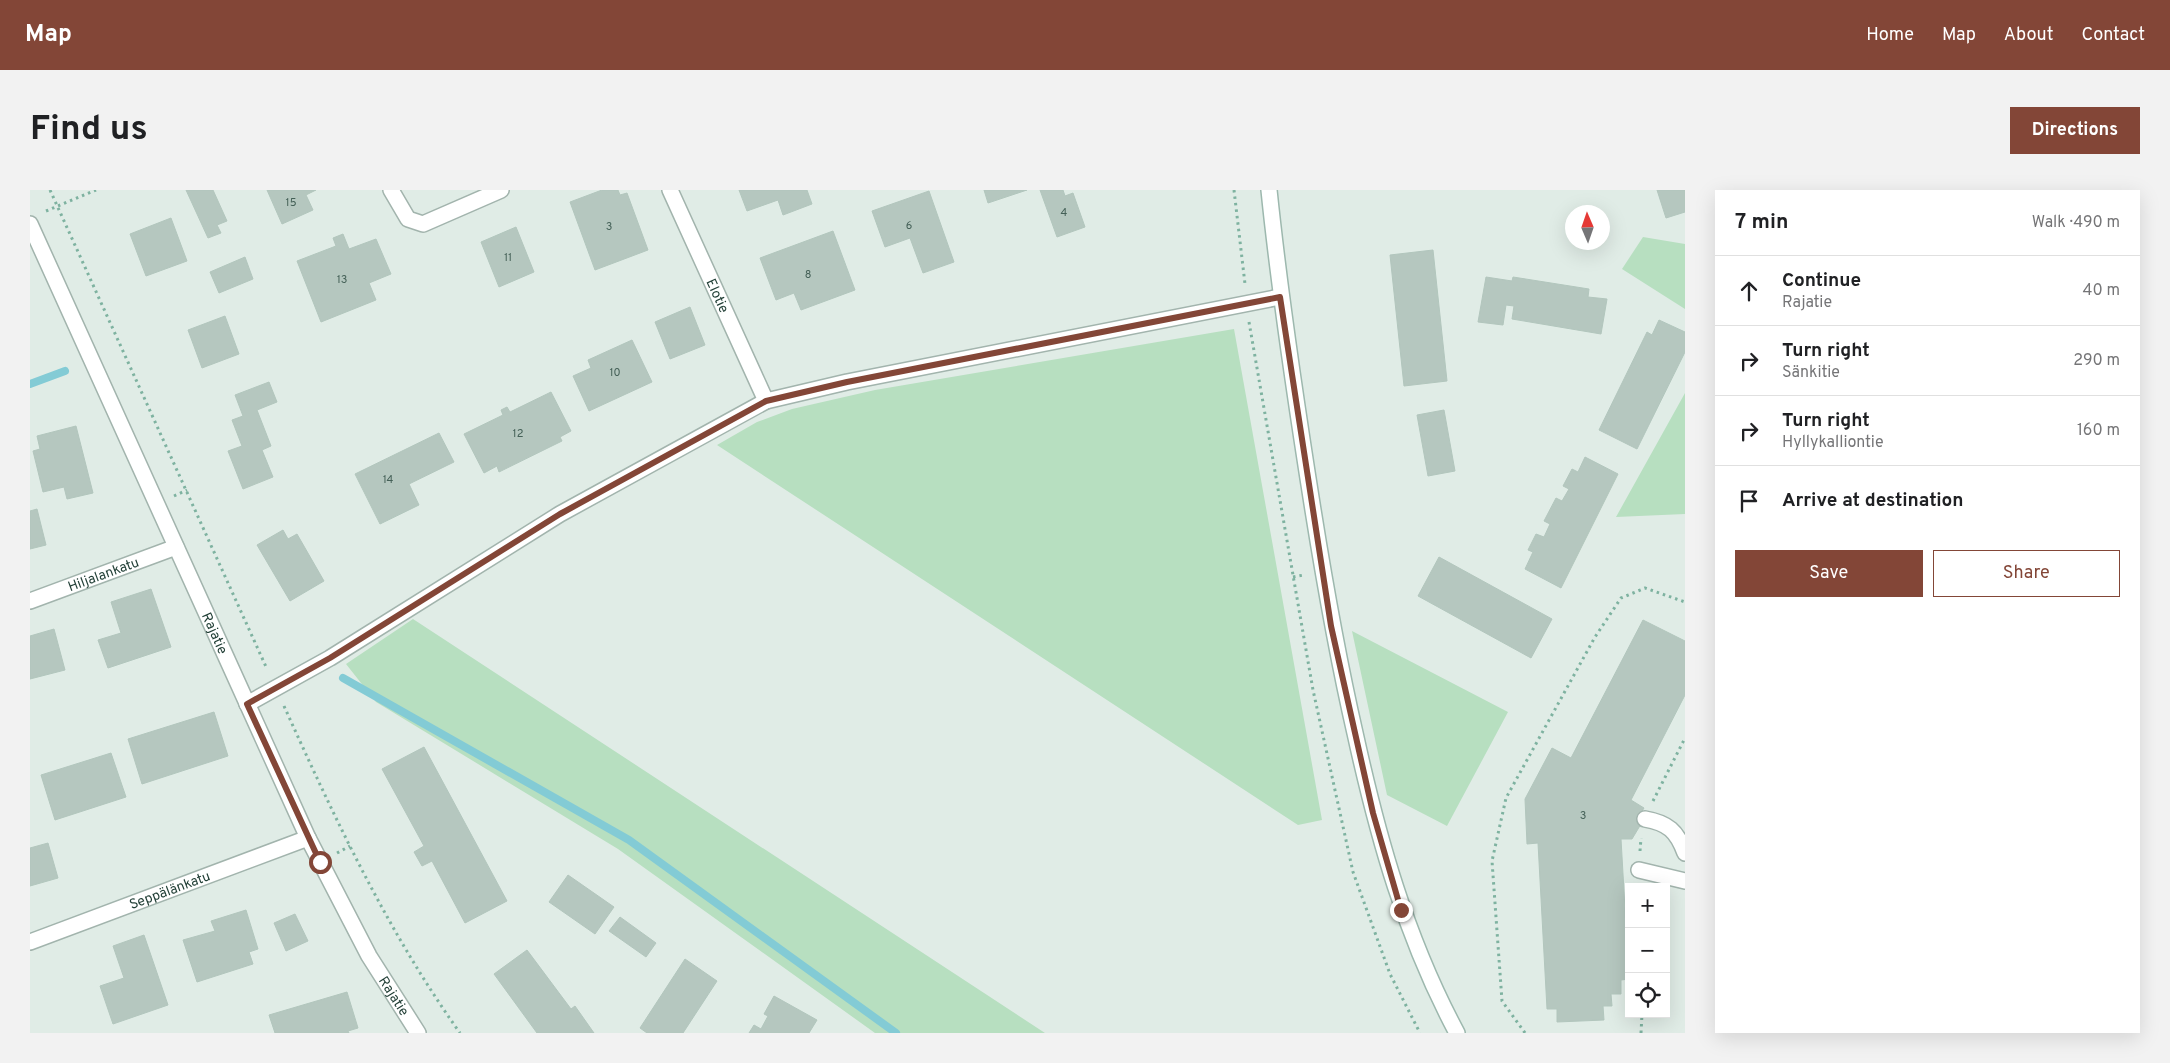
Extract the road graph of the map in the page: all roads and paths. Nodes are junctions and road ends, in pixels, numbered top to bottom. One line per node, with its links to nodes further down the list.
1 (50, 190): 8 (path)
2 (96, 190): 8 (path)
3 (392, 190): 4 (street)
4 (501, 190)
5 (670, 190): 12 (street, Elotie)
6 (1234, 190): 11 (path)
7 (1269, 190): 10 (street)
8 (58, 206): 9 (path); 16 (path)
9 (35, 219): 13 (street, Rajatie)
10 (1280, 297): 11 (street); 28 (street)
11 (1247, 304): 12 (street); 27 (path)
12 (766, 401): 16 (street)
13 (176, 547): 14 (street, Hiljalankatu); 17 (street, Rajatie)
14 (30, 601)
15 (1685, 602): 29 (path)
16 (276, 689): 17 (street); 26 (path)
17 (247, 704): 19 (street, Rajatie)
18 (1645, 818): 20 (street)
19 (308, 838): 23 (street, Seppälänkatu); 25 (street, Rajatie)
20 (1685, 853)
21 (1639, 870): 22 (street)
22 (1685, 881)
23 (30, 942)
24 (1642, 1018): 30 (path)
25 (418, 1033)
26 (460, 1033)
27 (1420, 1033)
28 (1457, 1033)
29 (1525, 1033)
30 (1641, 1033)

